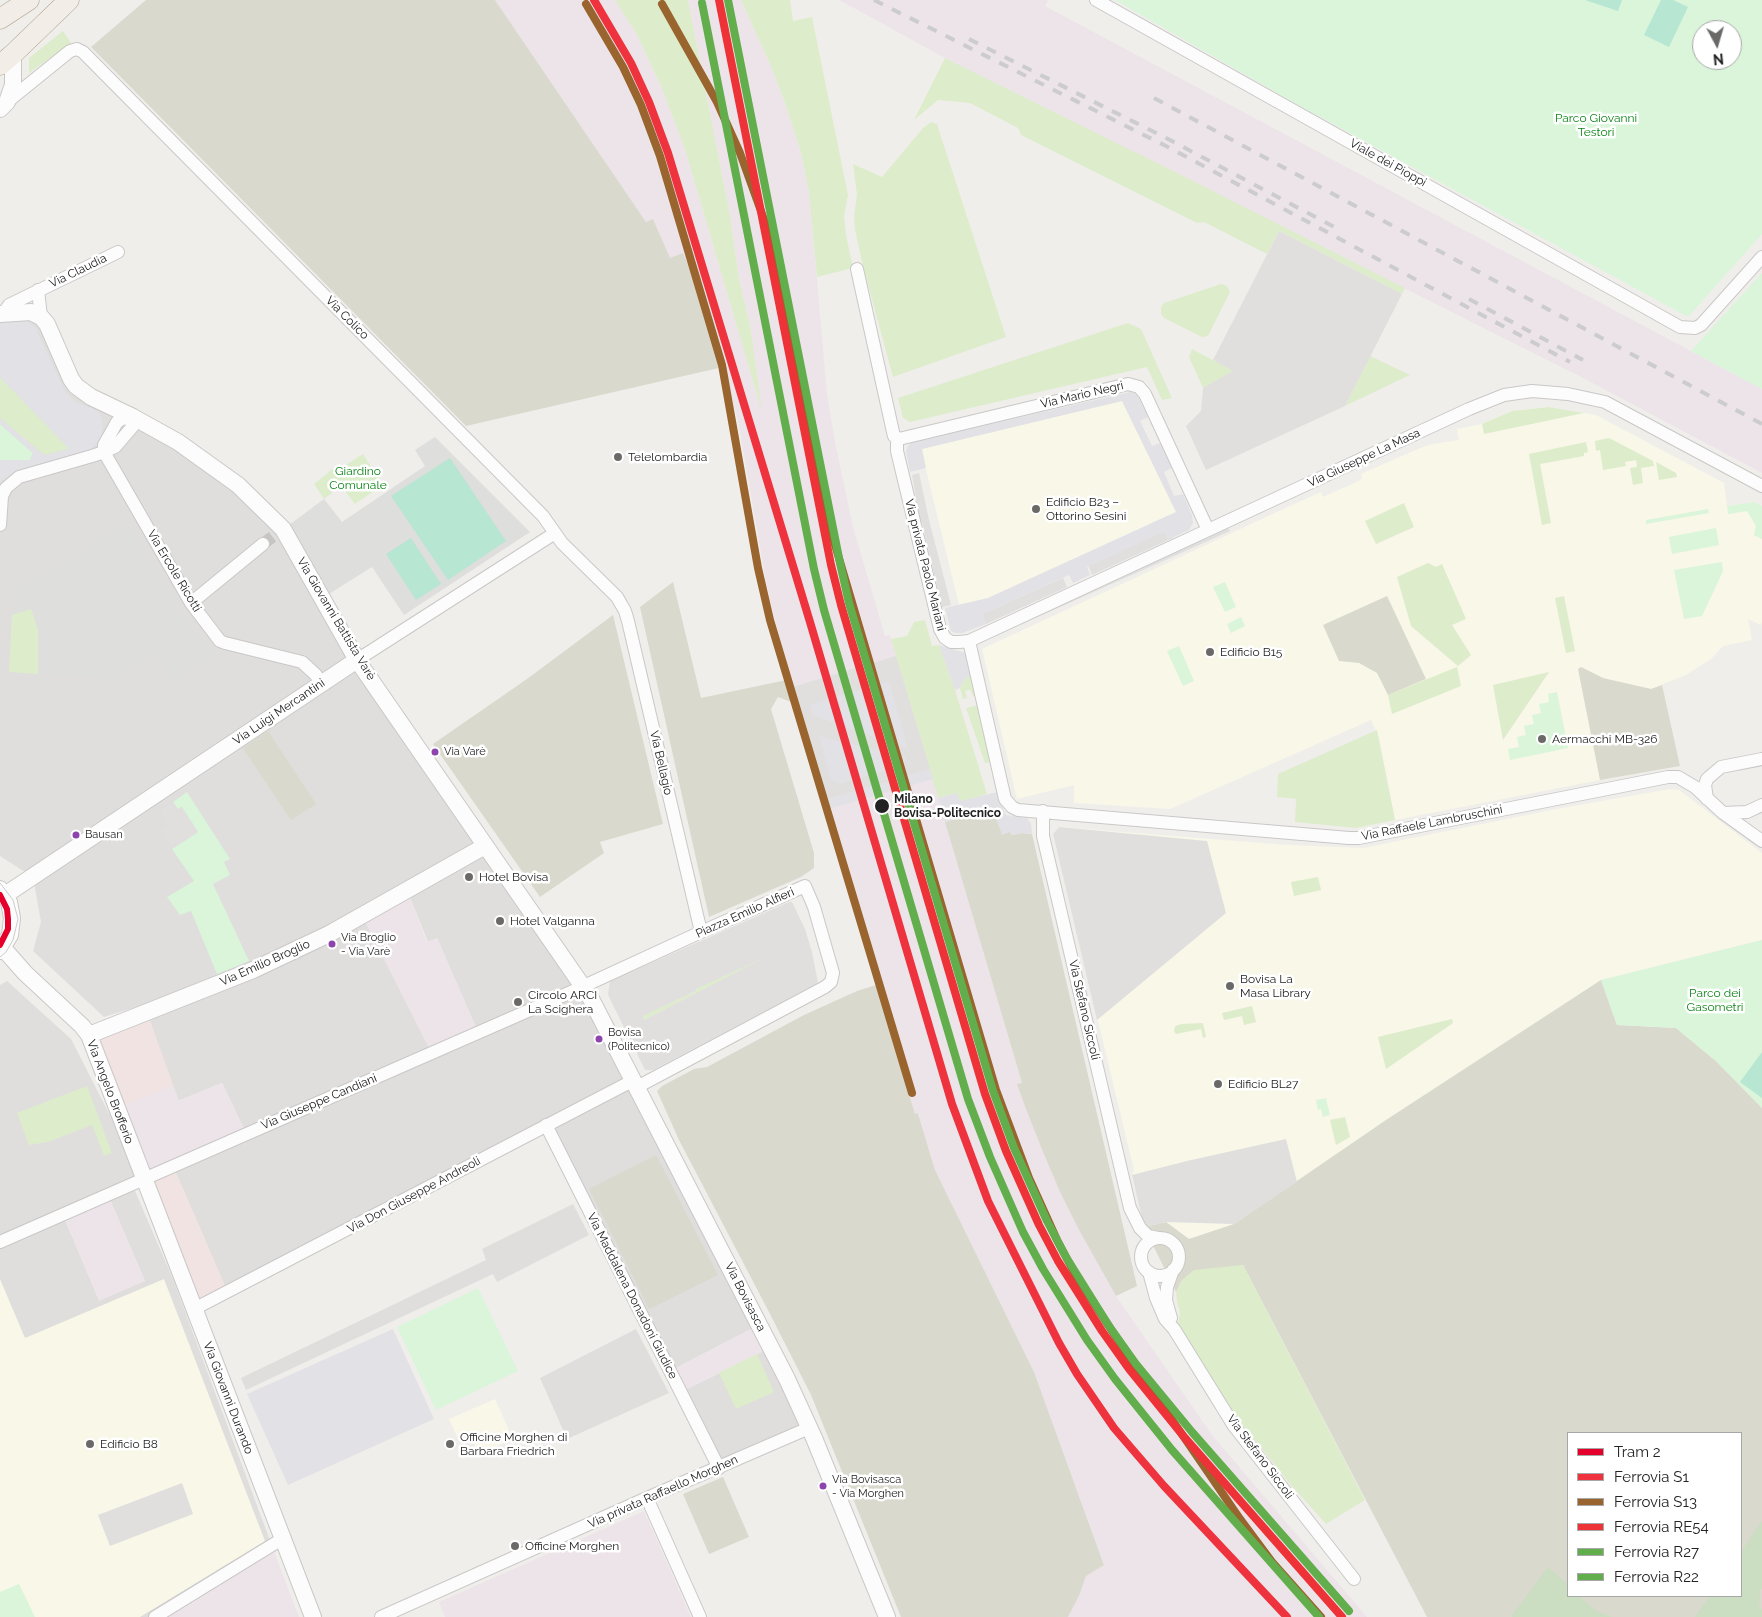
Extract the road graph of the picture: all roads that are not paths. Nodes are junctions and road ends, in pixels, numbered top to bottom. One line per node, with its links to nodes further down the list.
1 (29, 0): 4 (main road)
2 (69, 0): 5 (main road)
3 (1096, 0): 9 (street, Viale dei Pioppi)
4 (0, 19)
5 (9, 66): 6 (street); 7 (street)
6 (42, 72): 7 (street); 20 (street, Via Colico)
7 (4, 105)
8 (118, 252): 11 (street, Via Claudia)
9 (1762, 257)
10 (857, 269): 15 (street, Via privata Paolo Mariani)
11 (38, 290): 12 (street, Via Claudia); 13 (street)
12 (1, 314): 13 (street)
13 (41, 317): 14 (street, Via Giovanni Battista Varè)
14 (133, 417): 16 (street); 25 (street, Via Giovanni Battista Varè)
15 (899, 439): 19 (street, Via Mario Negri); 24 (street, Via privata Paolo Mariani)
16 (104, 452): 18 (street); 23 (street, Via Ercole Ricotti)
17 (1762, 486): 19 (street, Via Giuseppe La Masa)
18 (0, 525)
19 (1208, 530): 24 (street, Via Giuseppe La Masa)
20 (555, 533): 22 (street, Via Colico); 25 (street, Via Luigi Mercantini)
21 (263, 544): 23 (street)
22 (617, 597): 35 (street, Via Bellagio)
23 (191, 603): 26 (street, Via Ercole Ricotti)
24 (969, 640): 30 (street)
25 (357, 660): 26 (street, Via Luigi Mercantini); 33 (street, Via Giovanni Battista Varè)
26 (321, 684): 34 (street, Via Luigi Mercantini)
27 (1762, 759): 28 (street)
28 (1707, 799): 30 (street, Via Raffaele Lambruschini); 31 (street)
29 (1762, 804): 31 (street)
30 (1043, 811): 42 (street, Via Stefano Siccoli)
31 (1723, 813): 32 (street)
32 (1762, 841)
33 (485, 846): 37 (street, Via Giovanni Battista Varè); 38 (street, Via Emilio Broglio)
34 (2, 892): 36 (street)
35 (701, 932): 37 (street, Piazza Emilio Alfieri); 39 (street, Piazza Emilio Alfieri)
36 (1, 949): 38 (street, Via Angelo Brofferio)
37 (584, 987): 39 (street, Via Bovisasca); 41 (street, Via Giuseppe Candiani)
38 (89, 1035): 41 (street, Via Angelo Brofferio)
39 (636, 1083): 40 (street, Via Don Giuseppe Andreoli); 50 (street, Via Bovisasca)
40 (546, 1125): 48 (street, Via Don Giuseppe Andreoli); 51 (street, Via Maddalena Donadoni Giudice)
41 (143, 1179): 44 (street, Via Giuseppe Candiani); 48 (street, Via Giovanni Durando)
42 (1130, 1208): 43 (street, Via Stefano Siccoli); 45 (street, Via Stefano Siccoli)
43 (1158, 1238): 45 (street); 46 (street)
44 (0, 1242)
45 (1141, 1252): 47 (street)
46 (1173, 1270): 47 (street); 49 (street, Via Stefano Siccoli)
47 (1149, 1272): 49 (street, Via Stefano Siccoli)
48 (194, 1309): 53 (street, Via Giovanni Durando)
49 (1174, 1329): 54 (street, Via Stefano Siccoli)
50 (809, 1428): 51 (street, Via privata Raffaello Morghen); 59 (street, Via Bovisasca)
51 (718, 1468): 52 (street, Via privata Raffaello Morghen)
52 (647, 1498): 57 (street, Via privata Raffaello Morghen); 58 (street)
53 (282, 1539): 55 (street); 56 (street, Via Giovanni Durando)
54 (1354, 1579)
55 (155, 1617)
56 (313, 1617)
57 (381, 1617)
58 (700, 1617)
59 (887, 1617)

